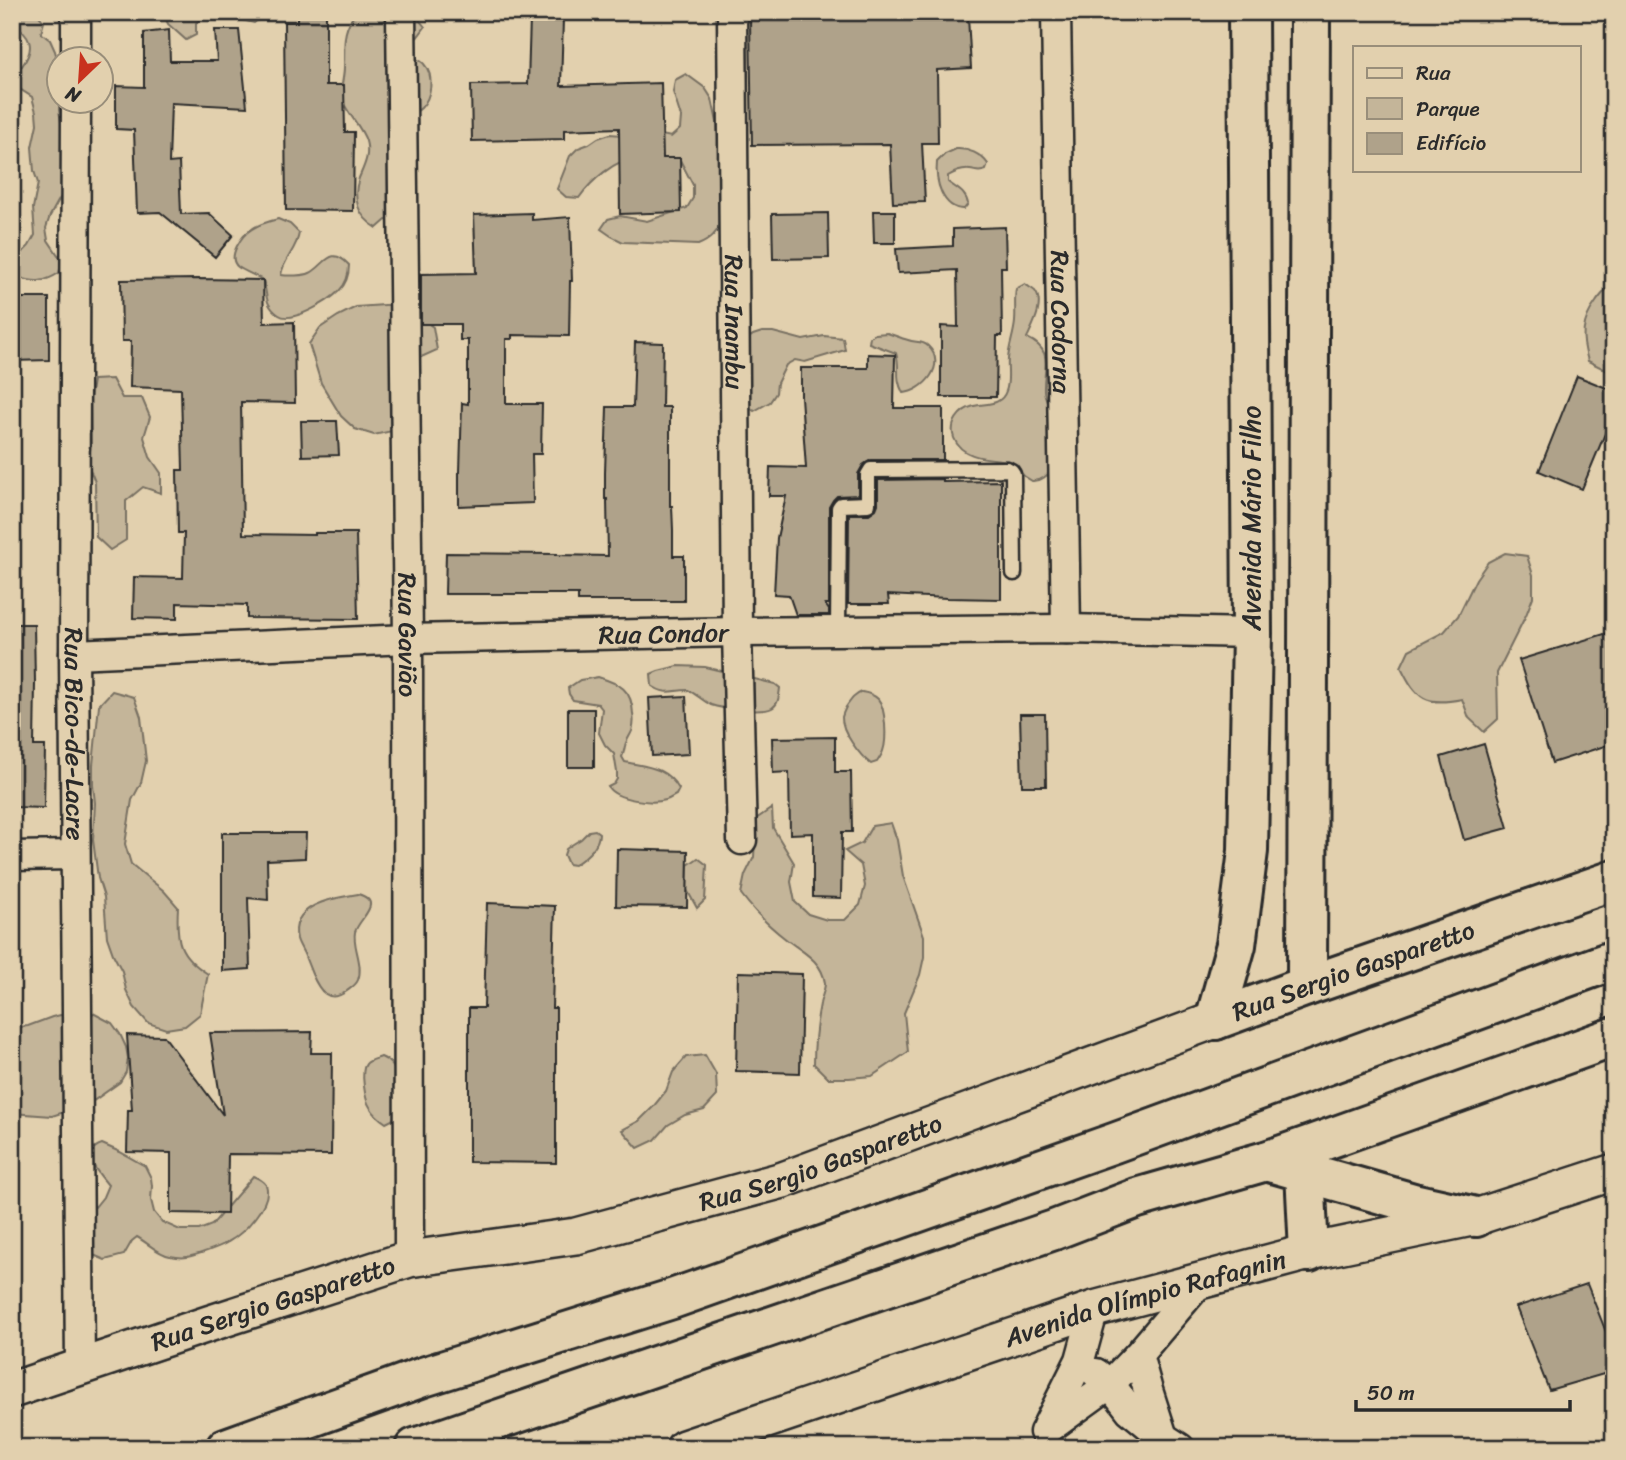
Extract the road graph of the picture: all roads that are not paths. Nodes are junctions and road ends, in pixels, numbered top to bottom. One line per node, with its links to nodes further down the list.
1 (76, 12): 7 (street)
2 (401, 12): 14 (street, Rua Gavião)
3 (732, 12): 12 (street, Rua Inambu)
4 (1056, 12): 10 (street, Rua Codorna)
5 (1248, 12): 13 (main road, Avenida Mário Filho)
6 (1310, 12): 21 (main road)
7 (76, 46)
8 (76, 116): 15 (street, Rua Bico-de-Lacre)
9 (1014, 573): 11 (lane)
10 (1066, 629): 11 (street, Rua Condor); 13 (street, Rua Condor)
11 (838, 631): 12 (street, Rua Condor)
12 (737, 632): 14 (street, Rua Condor); 16 (street, Rua Inambu)
13 (1252, 633): 22 (main road, Avenida Mário Filho)
14 (408, 639): 15 (street, Rua Condor); 29 (street, Rua Gavião)
15 (74, 654): 17 (street, Rua Bico-de-Lacre)
16 (742, 841)
17 (75, 855): 18 (street); 34 (street, Rua Bico-de-Lacre)
18 (12, 856)
19 (1614, 880): 21 (main road, Rua Sergio Gasparetto)
20 (1614, 960): 39 (main road)
21 (1307, 986): 22 (main road, Rua Sergio Gasparetto)
22 (1215, 1020): 29 (street, Rua Sergio Gasparetto)
23 (1614, 1037): 24 (main road)
24 (1266, 1161): 25 (main road); 40 (main road)
25 (1305, 1172): 27 (main road); 28 (main road)
26 (1614, 1172): 27 (street, Avenida Olímpio Rafagnin)
27 (1476, 1217): 28 (street, Avenida Olímpio Rafagnin)
28 (1309, 1252): 30 (street, Avenida Olímpio Rafagnin)
29 (410, 1259): 34 (street, Rua Sergio Gasparetto)
30 (1200, 1282): 31 (street, Avenida Olímpio Rafagnin); 32 (street)
31 (1094, 1309): 33 (street); 41 (street, Avenida Olímpio Rafagnin)
32 (1138, 1355): 35 (street); 38 (street)
33 (1080, 1360): 35 (street); 37 (street)
34 (80, 1366): 36 (street, Rua Sergio Gasparetto)
35 (1110, 1384): 37 (street); 38 (street)
36 (12, 1390)
37 (1041, 1440)
38 (1172, 1442)
39 (226, 1448)
40 (415, 1448)
41 (684, 1448)

